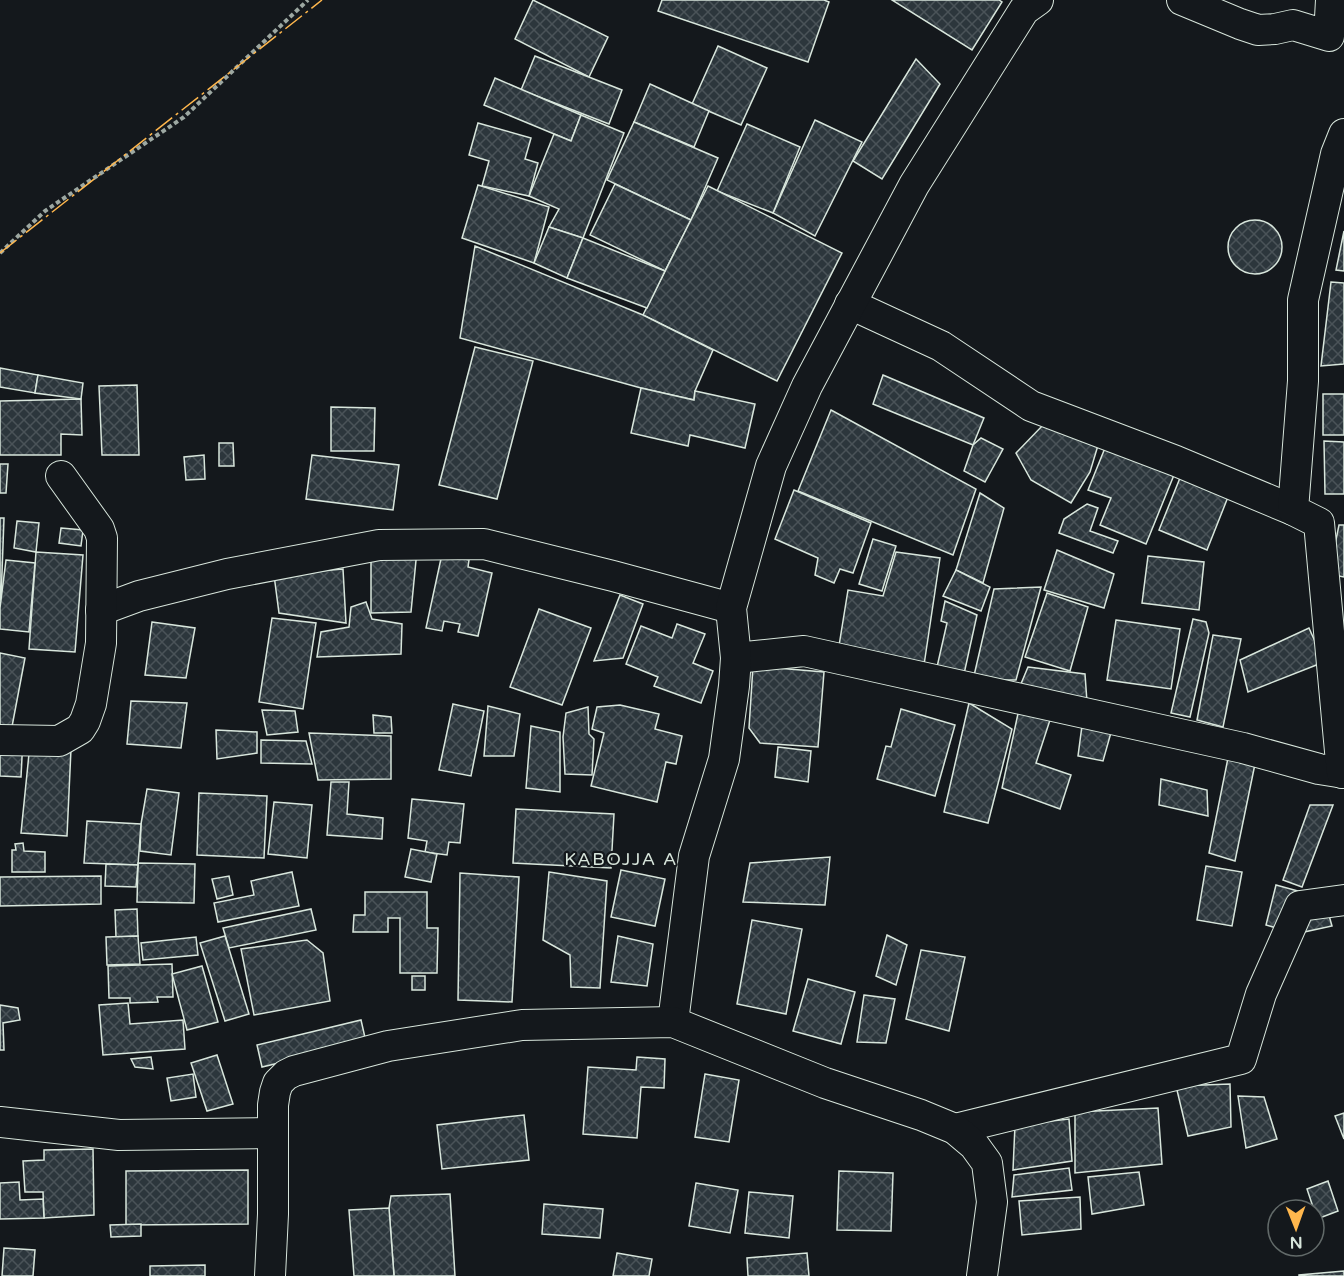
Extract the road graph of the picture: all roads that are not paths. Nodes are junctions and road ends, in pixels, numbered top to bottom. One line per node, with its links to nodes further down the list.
1 (1038, 0): 6 (street)
2 (1182, 0): 4 (street)
3 (1331, 0): 4 (street)
4 (1336, 40)
5 (1344, 134): 8 (street)
6 (850, 304): 8 (street); 9 (street)
7 (61, 476): 10 (street)
8 (1293, 510): 13 (street)
9 (731, 608): 10 (street); 11 (street)
10 (101, 610): 12 (street)
11 (736, 658): 13 (street); 15 (street)
12 (0, 740)
13 (1343, 773)
14 (1344, 900): 17 (street)
15 (673, 1022): 17 (street); 18 (street)
16 (0, 1122): 18 (street)
17 (956, 1129): 20 (street)
18 (271, 1133): 19 (street)
19 (270, 1276)
20 (982, 1276)

